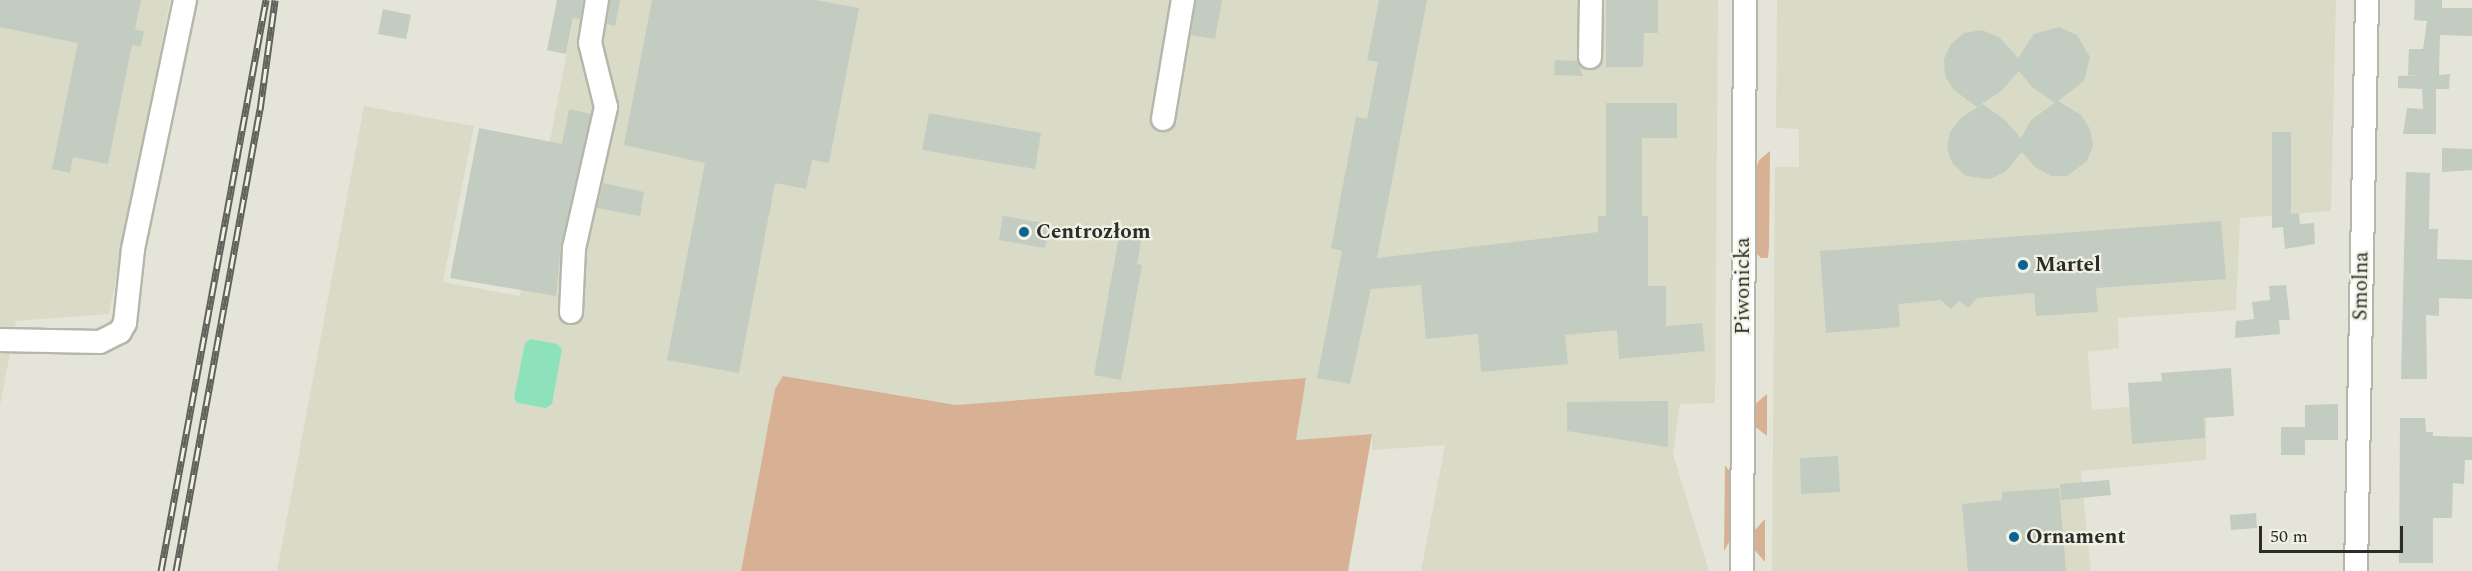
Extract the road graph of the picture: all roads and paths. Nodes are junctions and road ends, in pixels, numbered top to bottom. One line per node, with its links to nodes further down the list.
1 (185, 0): 10 (street)
2 (597, 0): 9 (street)
3 (1183, 0): 8 (street)
4 (1591, 0): 7 (street)
5 (1745, 0): 11 (street, Piwonicka)
6 (2367, 0): 12 (street, Smolna)
7 (1590, 57)
8 (1163, 119)
9 (571, 312)
10 (0, 340)
11 (1742, 571)
12 (2356, 571)

